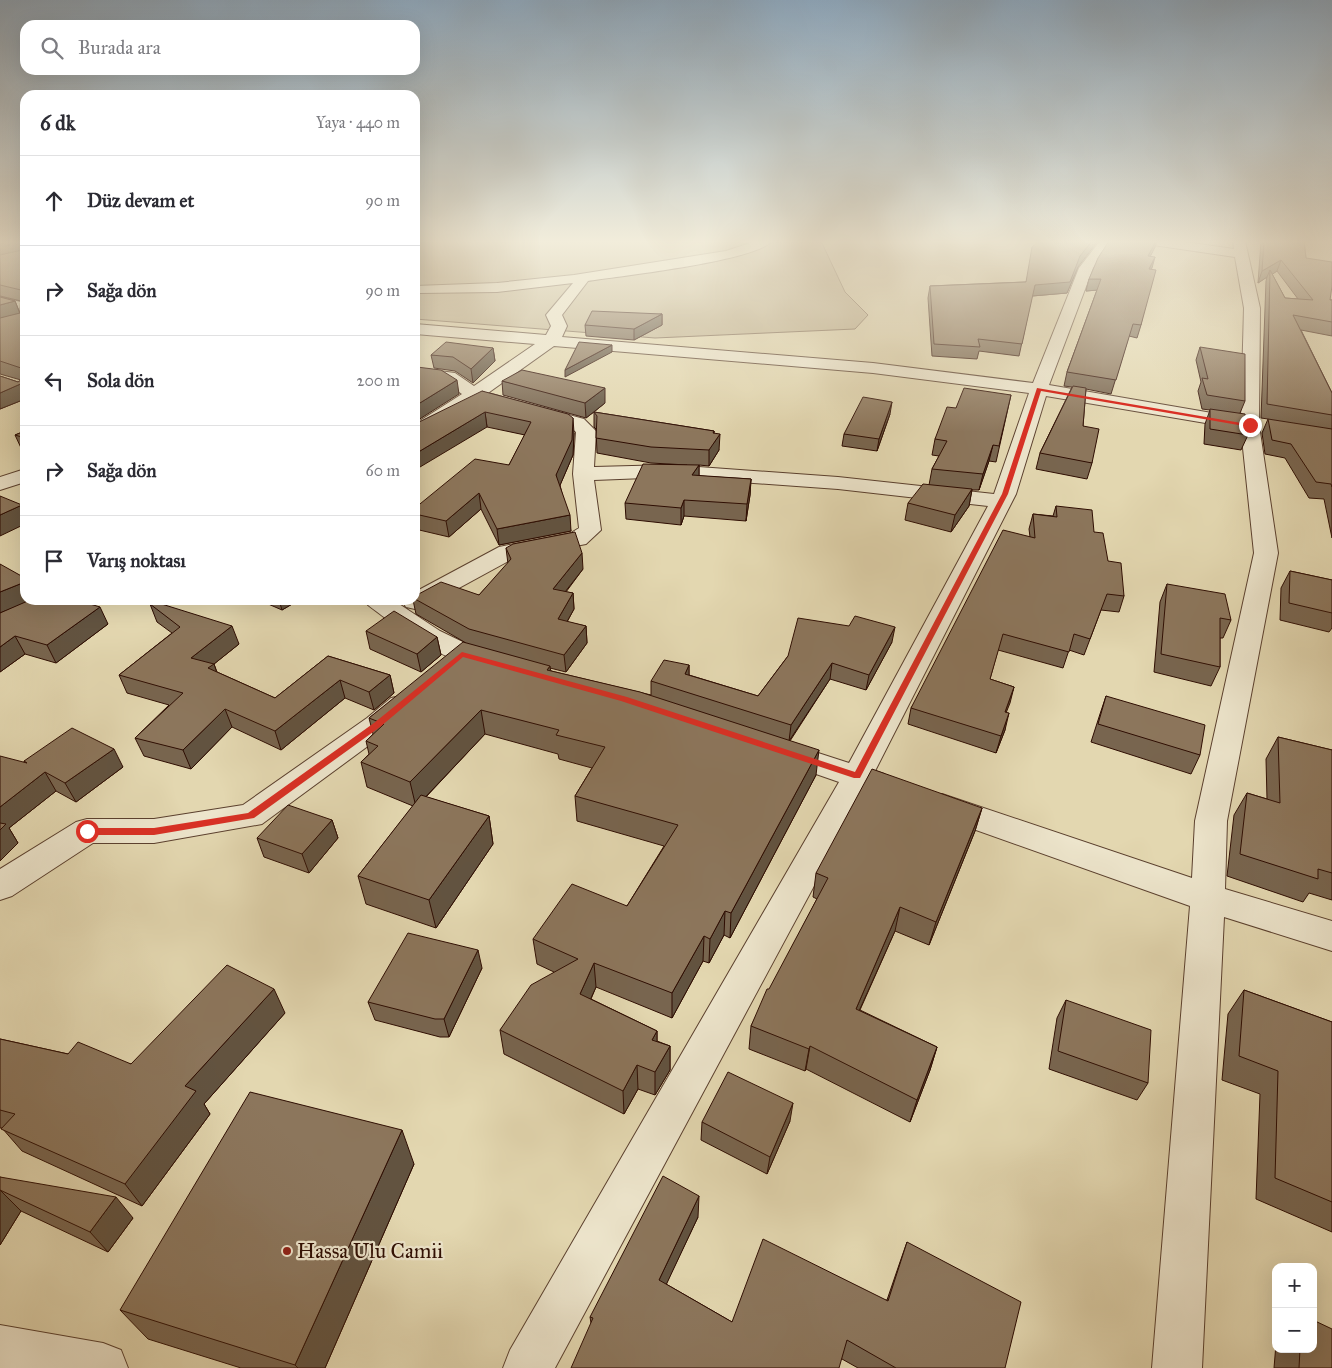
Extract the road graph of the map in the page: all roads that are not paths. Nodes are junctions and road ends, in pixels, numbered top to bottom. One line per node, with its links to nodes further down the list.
1 (560, 305): 5 (street)
2 (1072, 305): 7 (street)
3 (1251, 305): 9 (street)
4 (420, 329): 5 (street)
5 (552, 340): 7 (street); 8 (street)
6 (420, 374): 8 (street)
7 (1039, 389): 9 (street); 14 (street)
8 (475, 394): 10 (street); 11 (street)
9 (1258, 426): 22 (street)
10 (420, 429)
11 (583, 474): 14 (street); 15 (street)
12 (20, 477): 13 (street)
13 (0, 484)
14 (1000, 501): 20 (street)
15 (420, 591)
16 (385, 607): 18 (street)
17 (519, 670): 18 (street)
18 (441, 672): 21 (street)
19 (754, 742): 20 (street)
20 (857, 776): 22 (street); 26 (street)
21 (0, 886)
22 (1208, 898): 23 (street); 27 (street)
23 (1332, 936)
24 (0, 1350): 25 (street)
25 (103, 1368)
26 (528, 1368)
27 (1177, 1368)

